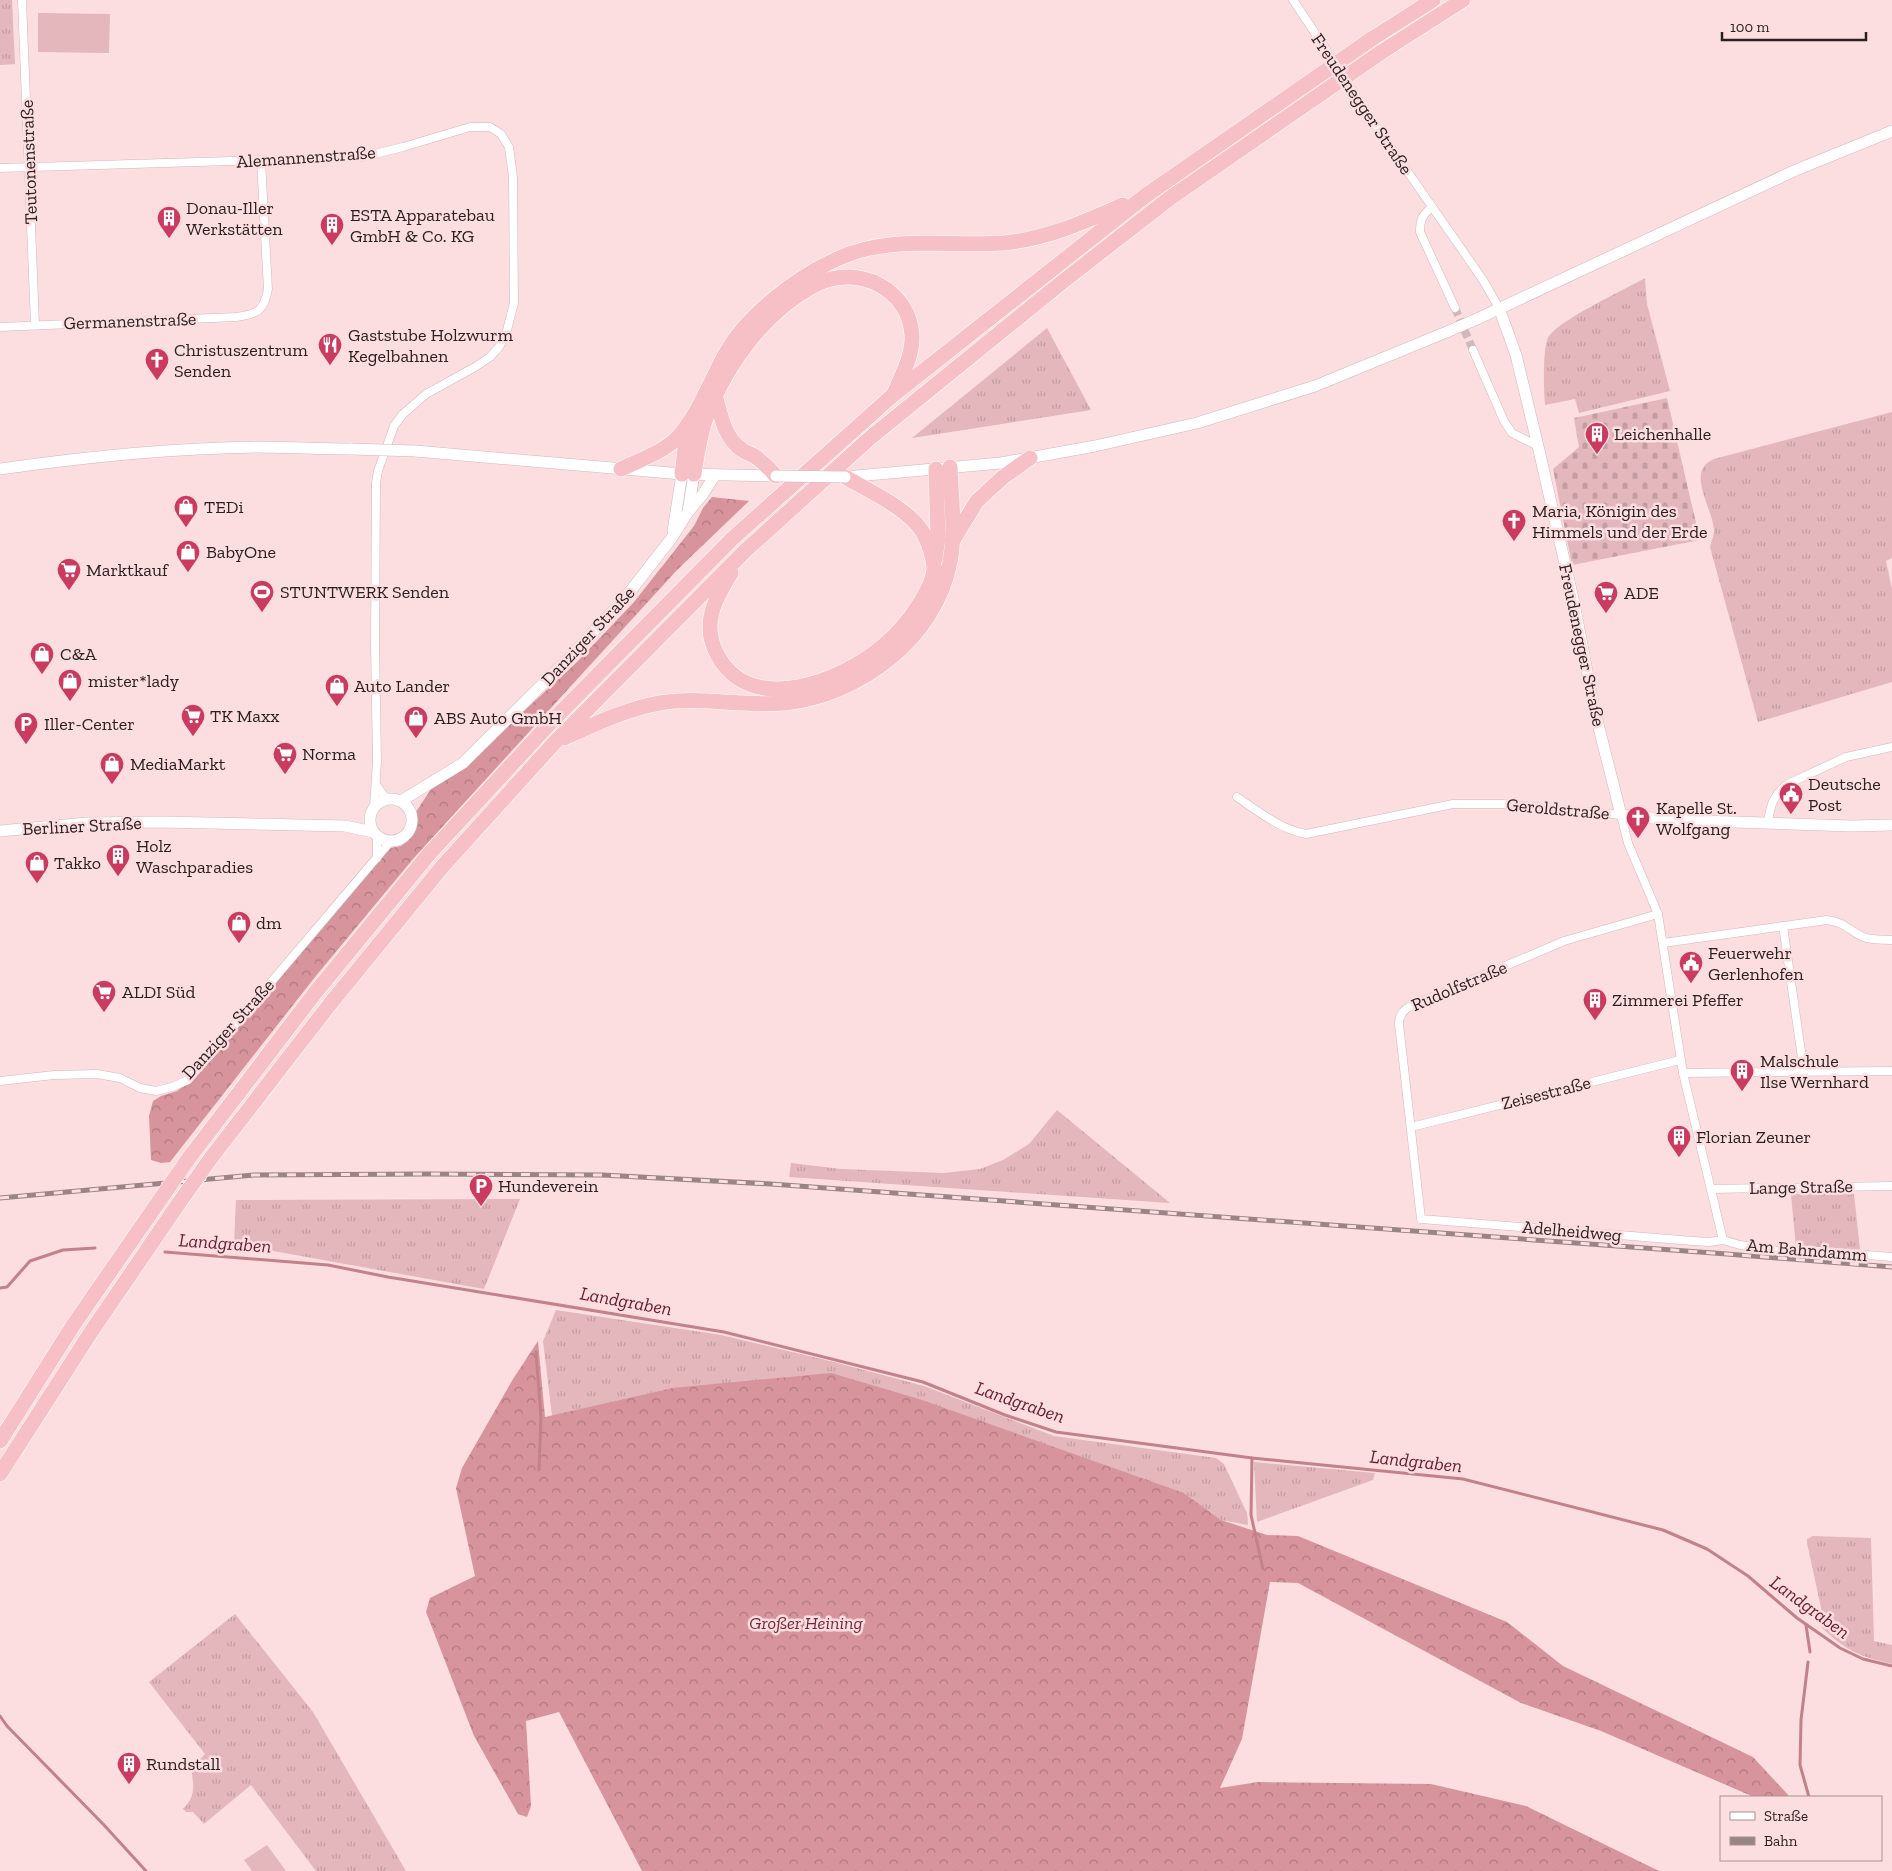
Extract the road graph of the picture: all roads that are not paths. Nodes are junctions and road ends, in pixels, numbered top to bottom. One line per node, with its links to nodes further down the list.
1 (22, 0): 7 (street, Teutonenstraße)
2 (1293, 0): 10 (street, Freudenegger Straße, bridge)
3 (1433, 0): 9 (highway)
4 (1463, 0): 31 (highway)
5 (1892, 131): 12 (main road)
6 (261, 161): 7 (street, Alemannenstraße); 13 (street, Germanenstraße); 35 (street, Alemannenstraße)
7 (30, 166): 8 (street, Alemannenstraße); 13 (street, Teutonenstraße)
8 (0, 168)
9 (1145, 196): 16 (highway); 18 (highway)
10 (1432, 208): 11 (street); 12 (street, Freudenegger Straße)
11 (1455, 308)
12 (1500, 308): 19 (main road, Freudenegger Straße); 20 (main road, bridge)
13 (35, 325): 14 (street, Germanenstraße)
14 (0, 327)
15 (1473, 350): 19 (street)
16 (893, 395): 17 (highway); 65 (highway, bridge)
17 (716, 398): 24 (highway); 25 (highway)
18 (701, 402): 23 (highway); 25 (highway)
19 (1538, 446): 42 (main road, Freudenegger Straße)
20 (1030, 458): 21 (main road); 30 (highway)
21 (943, 468): 27 (main road); 30 (highway); 32 (highway)
22 (0, 469): 23 (main road, bridge)
23 (621, 469): 25 (main road)
24 (771, 471): 26 (main road); 27 (main road, bridge)
25 (688, 474): 26 (main road); 28 (main road, Danziger Straße); 29 (main road, Danziger Straße)
26 (715, 475): 28 (main road)
27 (845, 477): 32 (highway)
28 (688, 512): 29 (main road, Danziger Straße)
29 (671, 539): 36 (main road, Danziger Straße)
30 (952, 542): 33 (highway)
31 (746, 550): 32 (highway); 33 (highway)
32 (934, 568)
33 (556, 741): 66 (highway, bridge)
34 (1892, 747): 43 (street)
35 (376, 784): 38 (street); 40 (street)
36 (429, 784): 39 (main road, Danziger Straße); 41 (main road, Danziger Straße)
37 (1237, 797): 42 (street, Geroldstraße)
38 (388, 799): 39 (main road); 40 (main road)
39 (401, 801): 41 (main road)
40 (372, 811): 45 (main road, Berliner Straße); 47 (main road)
41 (411, 813): 48 (main road, Danziger Straße)
42 (1621, 814): 43 (main road, Geroldstraße); 50 (street)
43 (1768, 823): 44 (main road, Geroldstraße)
44 (1892, 825)
45 (345, 826): 46 (main road, Berliner Straße); 47 (main road, Berliner Straße)
46 (0, 831)
47 (375, 834): 48 (main road); 49 (street)
48 (390, 842): 49 (street, Danziger Straße)
49 (377, 858): 58 (street, Danziger Straße)
50 (1658, 914): 53 (street); 59 (street, Rudolfstraße)
51 (1783, 926): 52 (street); 53 (street); 56 (street)
52 (1892, 940)
53 (1663, 943): 54 (street)
54 (1680, 1060): 57 (street); 59 (street, Zeisestraße)
55 (1892, 1071): 56 (street)
56 (1804, 1072): 57 (street)
57 (1683, 1073): 61 (street)
58 (0, 1081)
59 (1411, 1127): 62 (street, Rudolfstraße)
60 (1892, 1186): 61 (street, Lange Straße)
61 (1711, 1189): 63 (street)
62 (1420, 1219): 63 (street, Adelheidweg)
63 (1723, 1240): 64 (street, Am Bahndamm)
64 (1892, 1257)
65 (0, 1441)
66 (0, 1474)

